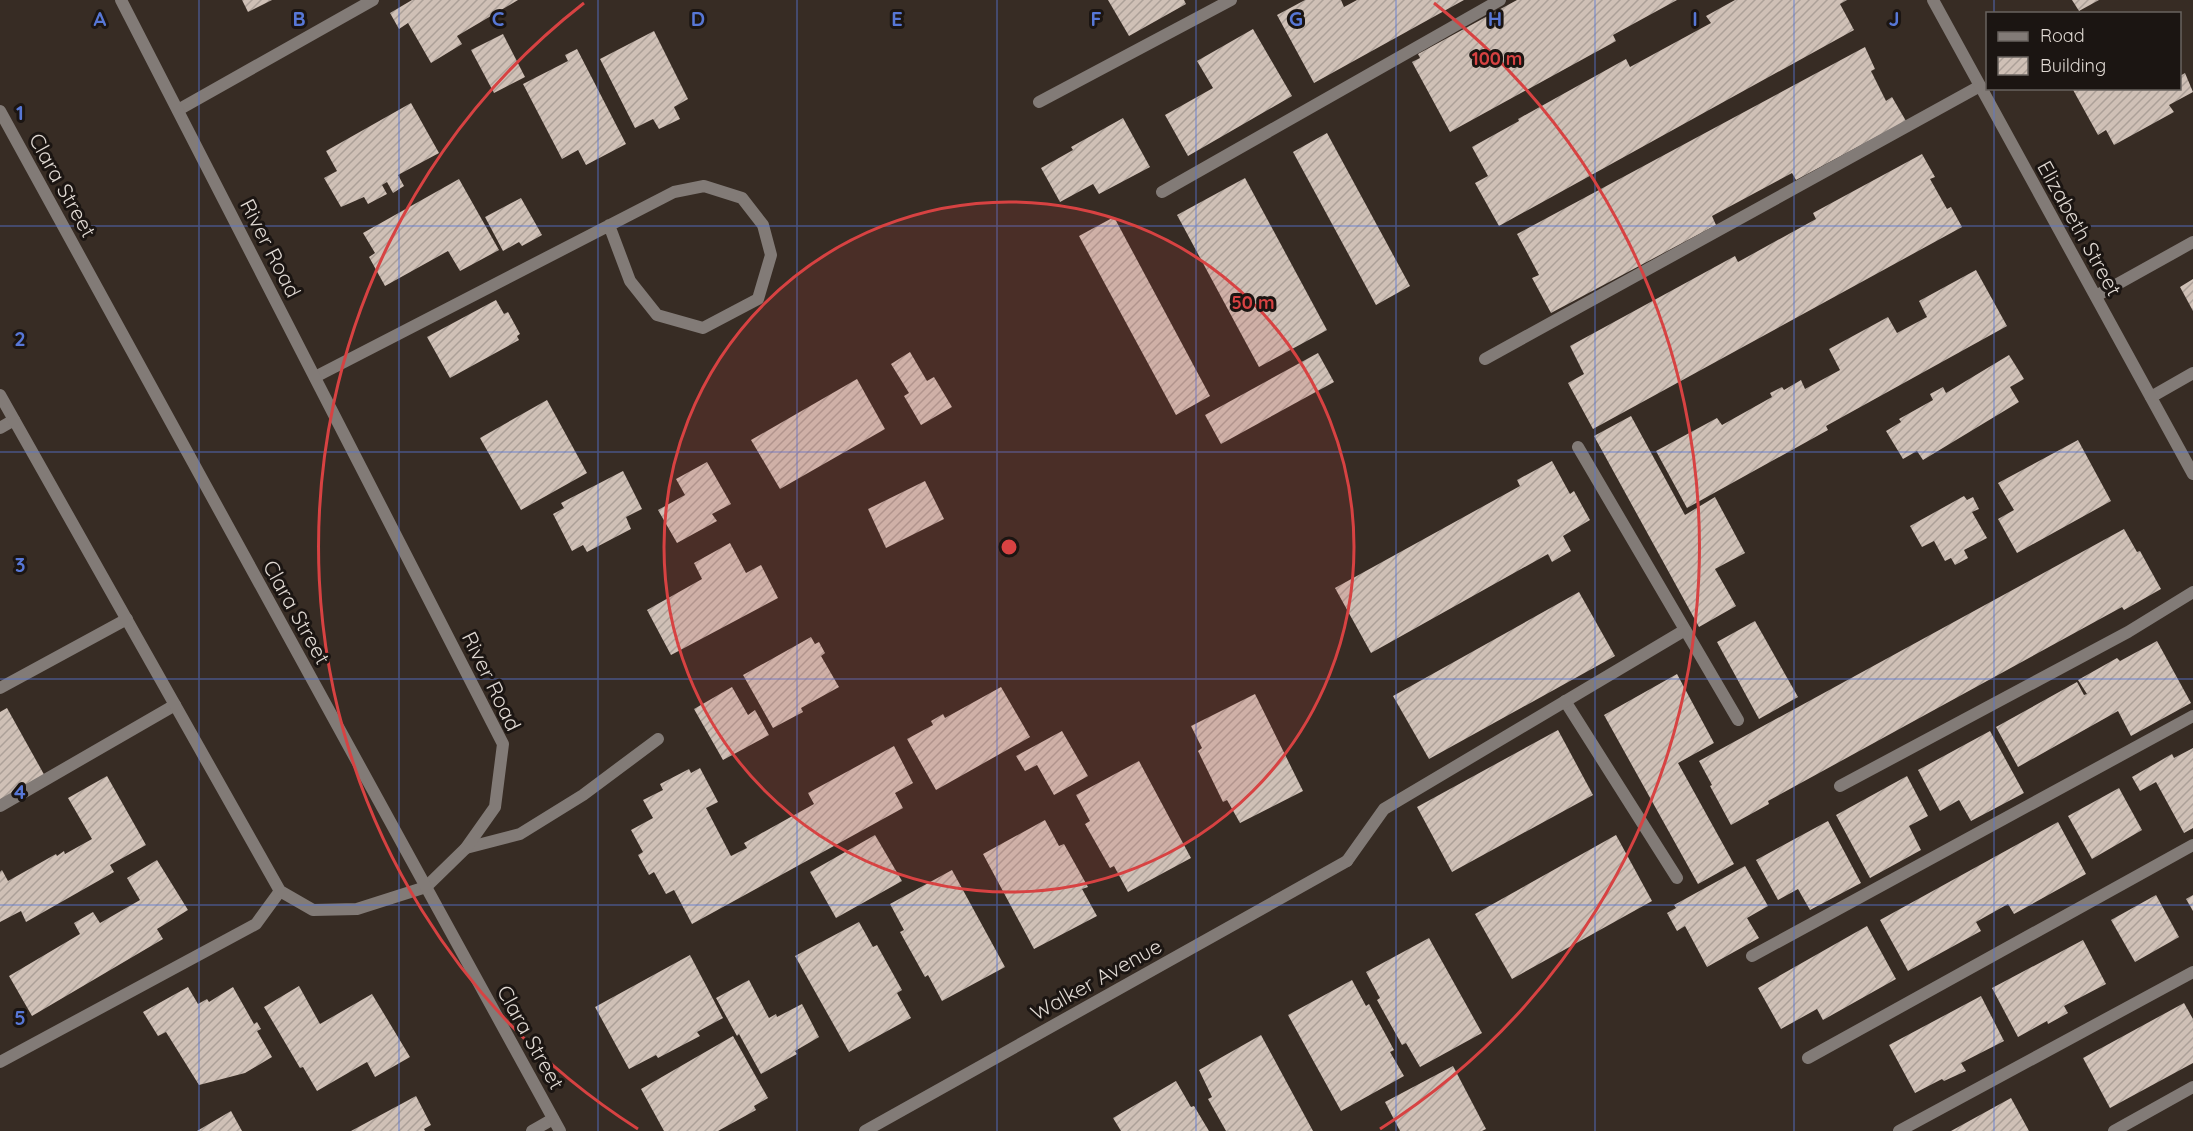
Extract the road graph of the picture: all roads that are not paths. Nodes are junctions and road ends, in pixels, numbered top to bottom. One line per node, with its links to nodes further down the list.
1 (121, 0): 8 (street, River Road)
2 (373, 0): 8 (street)
3 (1231, 0): 7 (street)
4 (1500, 0): 10 (street)
5 (1933, 0): 6 (street, Elizabeth Street)
6 (1980, 86): 13 (street, Elizabeth Street); 14 (street)
7 (1040, 102)
8 (178, 110): 16 (street, River Road)
9 (0, 111): 37 (street, Clara Street)
10 (1162, 192)
11 (609, 225): 11 (street); 16 (street)
12 (2193, 242): 13 (street)
13 (2096, 296): 18 (street, Elizabeth Street)
14 (1485, 359)
15 (2193, 373): 18 (street)
16 (315, 377): 35 (street, River Road)
17 (0, 395): 19 (street)
18 (2151, 397): 22 (street, Elizabeth Street)
19 (14, 420): 20 (street); 24 (street)
20 (0, 428)
21 (1578, 447): 25 (street)
22 (2193, 474)
23 (2193, 592): 32 (street)
24 (127, 619): 26 (street); 28 (street)
25 (1685, 630): 27 (street); 30 (street)
26 (0, 688)
27 (1565, 701): 36 (street); 47 (street, Walker Avenue)
28 (175, 705): 33 (street); 38 (street)
29 (2193, 716): 39 (street)
30 (1738, 720)
31 (658, 739): 35 (street)
32 (1840, 786)
33 (0, 806)
34 (2193, 845): 41 (street)
35 (466, 848): 37 (street, River Road)
36 (1677, 878)
37 (426, 887): 38 (street, River Road); 44 (street, Clara Street)
38 (280, 891): 42 (street)
39 (1752, 956)
40 (2193, 972): 48 (street)
41 (1808, 1058)
42 (0, 1062)
43 (2193, 1087): 49 (street)
44 (553, 1119): 45 (street); 46 (street, Clara Street)
45 (532, 1131)
46 (560, 1131)
47 (865, 1131)
48 (1899, 1131)
49 (2114, 1131)

